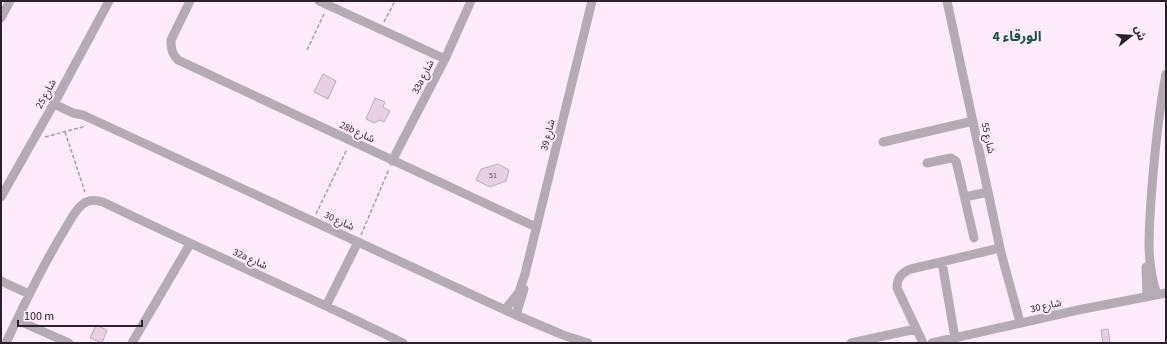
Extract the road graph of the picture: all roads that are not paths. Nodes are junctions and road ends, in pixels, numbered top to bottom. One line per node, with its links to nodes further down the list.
1 (10, 1): 8 (street)
2 (108, 1): 11 (street, شارع 25)
3 (190, 1): 15 (street, 28b شارع)
4 (471, 1): 9 (street, 33a شارع)
5 (592, 1): 20 (street, شارع 39)
6 (947, 1): 13 (street, شارع 55)
7 (324, 3): 9 (street)
8 (1, 18)
9 (445, 59): 15 (street, 33a شارع)
10 (1166, 74): 12 (street)
11 (55, 101): 18 (street, شارع 25); 22 (street, شارع 30)
12 (1163, 118): 25 (street)
13 (973, 121): 14 (street); 17 (street, شارع 55)
14 (882, 142)
15 (392, 161): 20 (street, 28b شارع)
16 (927, 163): 19 (street)
17 (988, 192): 19 (street); 24 (street, شارع 55)
18 (1, 197)
19 (964, 197): 21 (street)
20 (536, 227): 27 (street, شارع 39)
21 (974, 238)
22 (358, 242): 32 (street); 33 (street, شارع 30)
23 (190, 244): 29 (street, 32a شارع); 32 (street, 32a شارع); 42 (street)
24 (1000, 248): 26 (street); 36 (street, شارع 55)
25 (1149, 248): 30 (street); 31 (street)
26 (942, 262): 37 (street); 38 (street)
27 (525, 274): 33 (street, شارع 39); 34 (street, شارع 39)
28 (1, 281): 29 (street)
29 (29, 294): 35 (street)
30 (1161, 294): 31 (street, شارع 30)
31 (1147, 297): 36 (street, شارع 30)
32 (326, 306): 39 (street, 32a شارع)
33 (505, 310): 34 (street, شارع 30)
34 (516, 315): 44 (street, شارع 30)
35 (17, 320): 40 (street); 41 (street)
36 (1017, 324): 38 (street, شارع 30)
37 (916, 329): 45 (street); 46 (street)
38 (955, 338): 47 (street, شارع 30)
39 (391, 340): 43 (street, 32a شارع)
40 (6, 343)
41 (69, 343)
42 (133, 343)
43 (403, 343)
44 (588, 343)
45 (851, 343)
46 (923, 343)
47 (932, 343)

